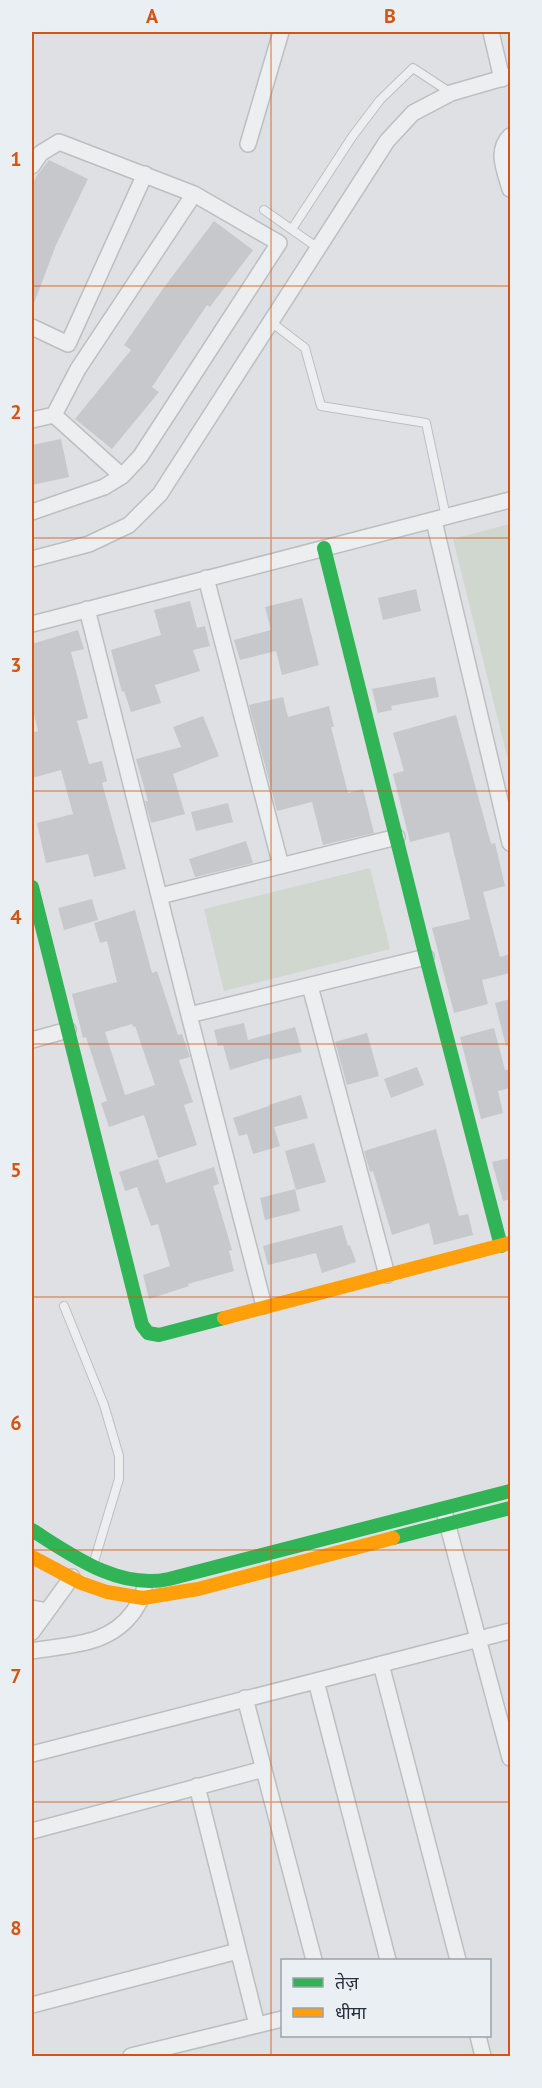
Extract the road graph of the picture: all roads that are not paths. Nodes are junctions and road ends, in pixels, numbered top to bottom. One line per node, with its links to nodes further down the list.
1 (281, 32): 6 (street)
2 (491, 32): 3 (street)
3 (506, 77): 4 (street)
4 (451, 93): 12 (lane); 13 (street)
5 (510, 136): 9 (street)
6 (248, 144)
7 (32, 166): 8 (street)
8 (145, 174): 10 (street); 15 (street)
9 (510, 189)
10 (194, 194): 16 (street); 18 (street)
11 (264, 210): 12 (lane)
12 (292, 229): 13 (lane)
13 (318, 248): 14 (street)
14 (271, 322): 21 (lane); 23 (street)
15 (32, 327)
16 (54, 415): 17 (street); 18 (street)
17 (32, 420)
18 (123, 476): 20 (street)
19 (510, 500): 21 (street)
20 (32, 512)
21 (440, 519): 22 (street); 28 (street)
22 (324, 548): 24 (street); 27 (street)
23 (32, 559)
24 (206, 578): 25 (street); 29 (street)
25 (87, 609): 26 (street); 31 (street)
26 (32, 624)
27 (397, 837): 29 (street); 32 (street)
28 (510, 843)
29 (281, 866): 31 (street)
30 (32, 887): 35 (street)
31 (160, 896): 34 (street)
32 (426, 957): 33 (street); 37 (street)
33 (310, 986): 34 (street); 38 (street)
34 (189, 1015): 40 (street)
35 (68, 1030): 36 (street); 40 (street)
36 (32, 1040)
37 (506, 1244): 38 (street)
38 (387, 1275): 40 (street)
39 (64, 1306): 47 (lane)
40 (264, 1306)
41 (510, 1491): 43 (street)
42 (510, 1508): 44 (street)
43 (444, 1509): 44 (street); 49 (street)
44 (448, 1525): 50 (street); 54 (street)
45 (32, 1530): 47 (street)
46 (32, 1557): 48 (street)
47 (93, 1566): 49 (street)
48 (72, 1577): 50 (street); 51 (street)
49 (145, 1582): 50 (street)
50 (142, 1598): 55 (street)
51 (39, 1609): 53 (street)
52 (510, 1631): 54 (street)
53 (32, 1632)
54 (478, 1639): 56 (street); 60 (street)
55 (32, 1651)
56 (381, 1664): 57 (street); 67 (street)
57 (315, 1681): 58 (street); 66 (street)
58 (245, 1698): 59 (street); 61 (street)
59 (32, 1754)
60 (510, 1758)
61 (264, 1769): 62 (street); 65 (street)
62 (197, 1786): 63 (street); 64 (street)
63 (32, 1831)
64 (238, 1951): 68 (street); 70 (street)
65 (314, 1959)
66 (388, 1959)
67 (458, 1959)
68 (32, 2004)
69 (281, 2019): 70 (street)
70 (257, 2025): 72 (street)
71 (478, 2037): 73 (street)
72 (131, 2056)
73 (483, 2056)

